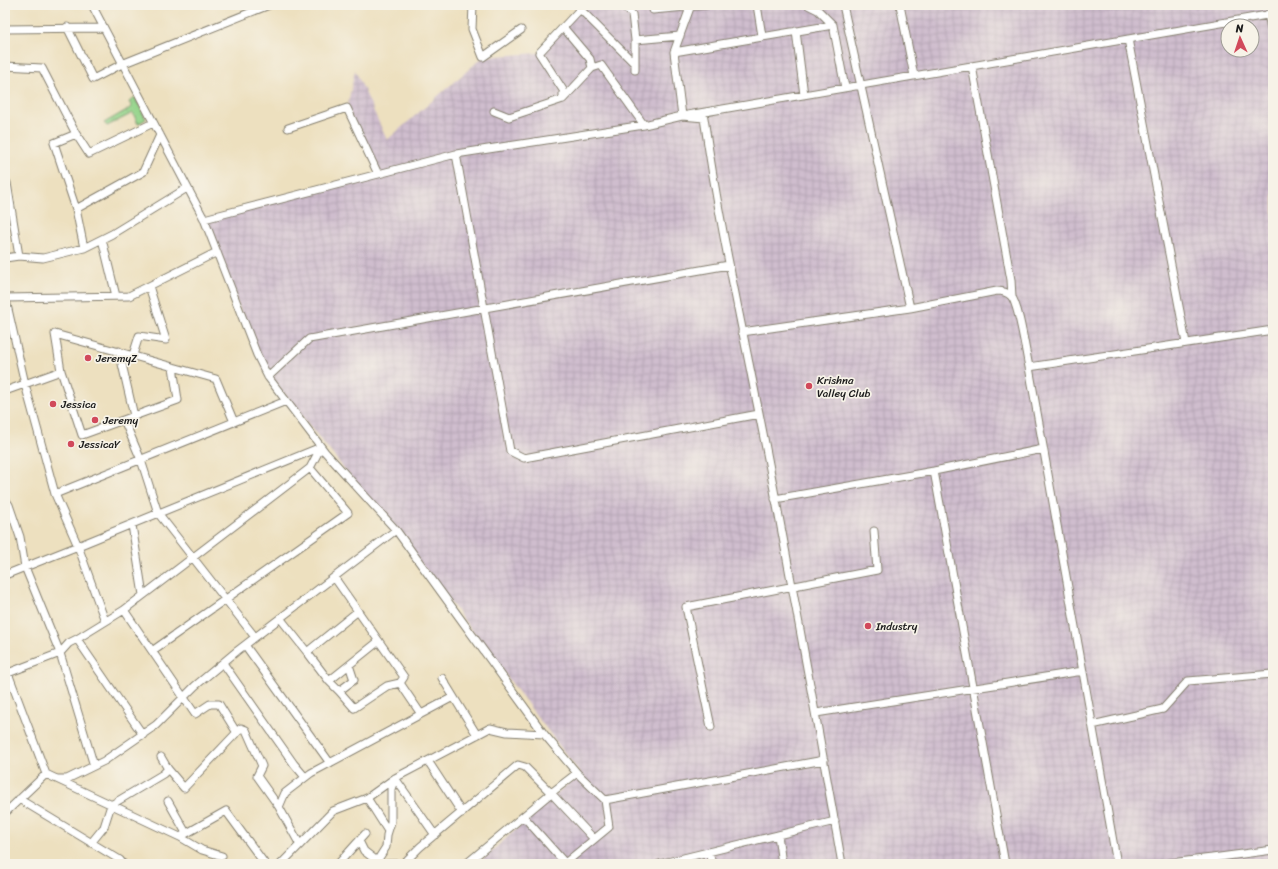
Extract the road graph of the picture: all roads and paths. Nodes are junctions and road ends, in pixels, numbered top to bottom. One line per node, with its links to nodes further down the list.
1 (92, 5): 17 (street)
2 (269, 5): 27 (street)
3 (473, 5): 19 (street)
4 (622, 5): 25 (street)
5 (706, 5): 10 (street)
6 (757, 5): 22 (street)
7 (808, 5): 14 (street)
8 (844, 5): 32 (street)
9 (900, 5): 31 (street)
10 (691, 6): 12 (street); 21 (street)
11 (583, 7): 15 (street); 25 (street)
12 (653, 10)
13 (1271, 14): 23 (street); 24 (street)
14 (833, 25): 20 (street); 33 (street)
15 (563, 27): 30 (street); 35 (street)
16 (67, 28): 17 (street); 18 (street); 27 (street)
17 (103, 28): 27 (street)
18 (5, 30)
19 (521, 30)
20 (796, 31): 22 (street); 34 (street)
21 (680, 36): 25 (street); 26 (street)
22 (762, 36): 26 (street)
23 (1273, 38)
24 (1128, 39): 29 (street); 63 (street)
25 (635, 40)
26 (674, 52): 37 (street)
27 (122, 64): 38 (street)
28 (5, 66): 41 (street)
29 (972, 66): 31 (street); 58 (street)
30 (592, 68): 35 (street); 39 (street)
31 (914, 76): 32 (street)
32 (862, 85): 33 (street); 60 (street)
33 (845, 88): 34 (street)
34 (804, 95): 37 (street)
35 (563, 99): 36 (street)
36 (494, 111)
37 (682, 116): 39 (street); 54 (street)
38 (153, 123): 41 (street); 42 (street)
39 (644, 125): 43 (street)
40 (288, 128): 44 (street)
41 (76, 134): 47 (street)
42 (160, 135): 46 (street); 47 (street)
43 (456, 154): 44 (street); 59 (street)
44 (378, 174): 48 (street)
45 (7, 184): 52 (street)
46 (187, 188): 48 (street); 49 (street)
47 (76, 209): 50 (street)
48 (204, 219): 51 (street)
49 (102, 239): 50 (street); 56 (street)
50 (84, 248): 52 (street)
51 (217, 252): 55 (street); 69 (street)
52 (19, 256): 53 (street)
53 (5, 258)
54 (730, 265): 59 (street); 62 (street)
55 (148, 286): 56 (street); 65 (street)
56 (116, 296): 57 (street)
57 (6, 297): 70 (street)
58 (1012, 297): 60 (street); 67 (street)
59 (484, 308): 69 (street); 73 (street)
60 (910, 308): 62 (street)
61 (1273, 330): 63 (street)
62 (742, 332): 73 (street)
63 (1186, 343): 67 (street)
64 (119, 351): 65 (street); 68 (street); 74 (street)
65 (133, 355): 66 (street)
66 (173, 367): 74 (street); 76 (street)
67 (1029, 367): 78 (street)
68 (61, 371): 70 (street); 75 (street)
69 (268, 377): 72 (street)
70 (25, 384): 71 (street); 82 (street)
71 (5, 391)
72 (286, 401): 76 (street); 77 (street)
73 (759, 414): 84 (street)
74 (134, 416): 75 (street)
75 (124, 420): 79 (street)
76 (234, 422): 79 (street)
77 (321, 447): 80 (street); 85 (street); 87 (street)
78 (1043, 449): 81 (street); 111 (street)
79 (141, 460): 82 (street); 85 (street)
80 (310, 468): 90 (street); 96 (street)
81 (934, 471): 84 (street); 117 (street)
82 (55, 494): 89 (street)
83 (5, 499): 91 (street)
84 (776, 499): 94 (street)
85 (158, 513): 86 (street); 90 (street)
86 (132, 525): 89 (street); 95 (street)
87 (396, 530): 93 (street); 126 (street)
88 (874, 531): 94 (street)
89 (78, 546): 91 (street); 100 (street)
90 (192, 558): 95 (street); 96 (street)
91 (25, 567): 92 (street); 107 (street)
92 (5, 575)
93 (334, 577): 98 (street); 99 (street)
94 (792, 587): 121 (street); 124 (street)
95 (143, 595): 97 (street)
96 (226, 600): 101 (street); 105 (street)
97 (124, 610): 100 (street); 105 (street)
98 (358, 612): 103 (street); 106 (street)
99 (280, 618): 101 (street); 106 (street)
100 (106, 621): 102 (street)
101 (256, 637): 104 (street)
102 (77, 639): 107 (street); 127 (street)
103 (379, 641): 110 (street); 116 (street)
104 (245, 645): 108 (street); 132 (street)
105 (152, 651): 120 (street)
106 (307, 652): 115 (street)
107 (60, 653): 112 (street); 133 (street)
108 (223, 663): 120 (street); 137 (street)
109 (5, 665): 112 (street)
110 (349, 665): 115 (street); 118 (street)
111 (1083, 670): 117 (street); 123 (street)
112 (7, 673): 135 (street)
113 (1273, 674): 123 (street)
114 (442, 678): 119 (street)
115 (329, 681): 118 (street)
116 (400, 683): 118 (street); 122 (street)
117 (973, 689): 121 (street); 177 (street)
118 (339, 692)
119 (453, 697): 122 (street); 128 (street)
120 (184, 698): 125 (street); 127 (street)
121 (816, 713): 130 (street)
122 (421, 714): 132 (street)
123 (1092, 725): 178 (street)
124 (711, 728)
125 (237, 733): 134 (street); 146 (street)
126 (544, 734): 128 (street); 136 (street)
127 (142, 735): 133 (street)
128 (477, 735): 131 (street)
129 (161, 757): 134 (street)
130 (824, 760): 143 (street); 150 (street)
131 (428, 761): 138 (street); 148 (street)
132 (330, 762): 137 (street)
133 (94, 766): 139 (street)
134 (168, 769): 145 (street)
135 (46, 774): 139 (street); 142 (street)
136 (577, 774): 140 (street); 143 (street)
137 (305, 777): 146 (street)
138 (395, 778): 141 (street); 151 (street); 154 (street)
139 (56, 779): 145 (street)
140 (551, 793): 148 (street); 149 (street); 156 (street)
141 (367, 798): 151 (street); 159 (street)
142 (19, 799): 147 (street); 158 (street)
143 (605, 800): 156 (street)
144 (168, 801): 153 (street)
145 (111, 805): 153 (street); 158 (street)
146 (279, 807): 159 (street)
147 (6, 810)
148 (462, 813): 154 (street)
149 (524, 817): 165 (street); 172 (street)
150 (835, 821): 155 (street); 176 (street)
151 (388, 831): 164 (street)
152 (365, 834): 157 (street)
153 (183, 835): 162 (street); 167 (street)
154 (435, 835): 171 (street)
155 (778, 835): 161 (street); 175 (street)
156 (594, 839): 165 (street)
157 (359, 841): 164 (street); 169 (street)
158 (91, 843): 166 (street)
159 (300, 844): 168 (street)
160 (1273, 850): 163 (street)
161 (709, 852): 173 (street); 174 (street)
162 (222, 856)
163 (1212, 861): 179 (street)
164 (379, 862)
165 (564, 863)
166 (123, 864)
167 (265, 864)
168 (281, 864)
169 (338, 864)
170 (387, 864): 171 (street)
171 (403, 864)
172 (466, 864)
173 (659, 864)
174 (712, 864)
175 (782, 864)
176 (842, 864)
177 (1005, 864)
178 (1117, 864)
179 (1162, 864)

